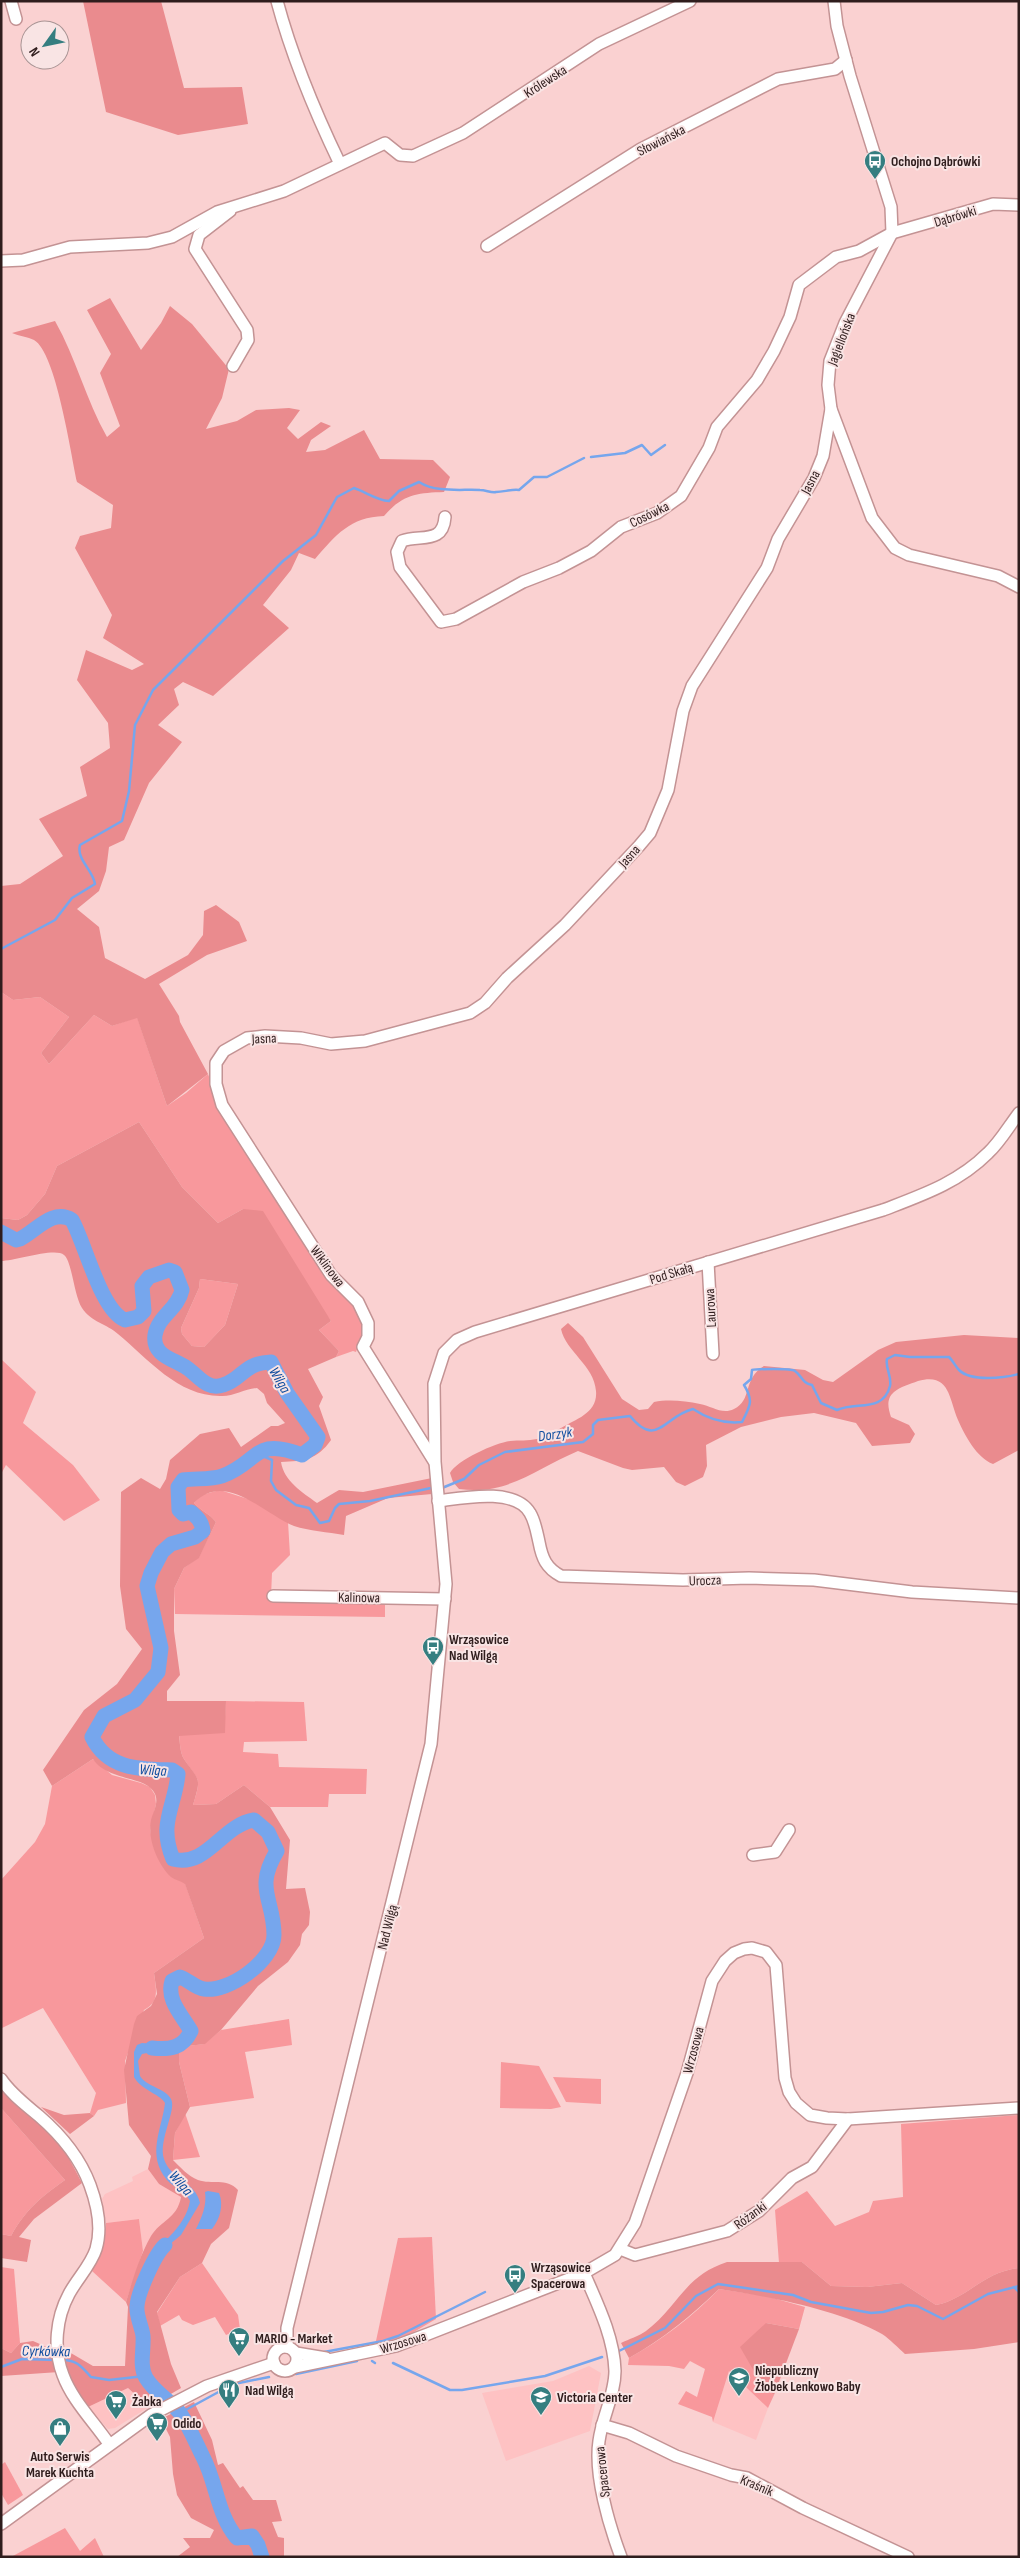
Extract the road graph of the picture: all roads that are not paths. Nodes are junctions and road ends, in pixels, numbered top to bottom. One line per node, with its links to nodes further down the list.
1 (10, 1): 5 (street)
2 (277, 1): 7 (street)
3 (690, 1): 7 (street, Królewska)
4 (834, 1): 6 (street, Jagiellońska)
5 (16, 19)
6 (846, 60): 10 (street, Jagiellońska); 11 (street, Słowiańska)
7 (340, 164): 9 (street)
8 (1019, 205): 10 (street, Dąbrówki)
9 (234, 206): 12 (street); 13 (street)
10 (892, 233): 14 (street, Jagiellońska); 15 (street, Cosówka)
11 (488, 246)
12 (1, 260)
13 (233, 366)
14 (831, 409): 16 (street, Jagiellońska); 17 (street, Jasna)
15 (445, 517)
16 (1019, 587)
17 (215, 1067): 21 (street, Wiklinowa)
18 (1019, 1113): 19 (street, Pod Skałą)
19 (708, 1262): 20 (street, Laurowa); 21 (street, Pod Skałą)
20 (713, 1354)
21 (435, 1462): 22 (street, Pod Skałą)
22 (438, 1501): 24 (street, Urocza); 25 (street, Nad Wilgą)
23 (273, 1596): 25 (street, Kalinowa)
24 (1019, 1598)
25 (445, 1599): 33 (street, Nad Wilgą)
26 (789, 1830): 27 (street)
27 (753, 1855)
28 (2, 2081): 38 (street)
29 (1019, 2108): 30 (street, Wrzosowa)
30 (848, 2118): 31 (street, Różanki); 31 (street, Wrzosowa)
31 (620, 2249): 32 (street, Wrzosowa)
32 (584, 2273): 34 (street, Wrzosowa); 37 (street, Spacerowa)
33 (291, 2350): 34 (street, Wrzosowa); 35 (street); 36 (street)
34 (330, 2359): 36 (street, Wrzosowa)
35 (274, 2364): 36 (street); 38 (street)
36 (294, 2367)
37 (602, 2426): 40 (street, Spacerowa); 41 (street, Kraśnik)
38 (109, 2444): 39 (street)
39 (1, 2524)
40 (621, 2557)
41 (908, 2557)

